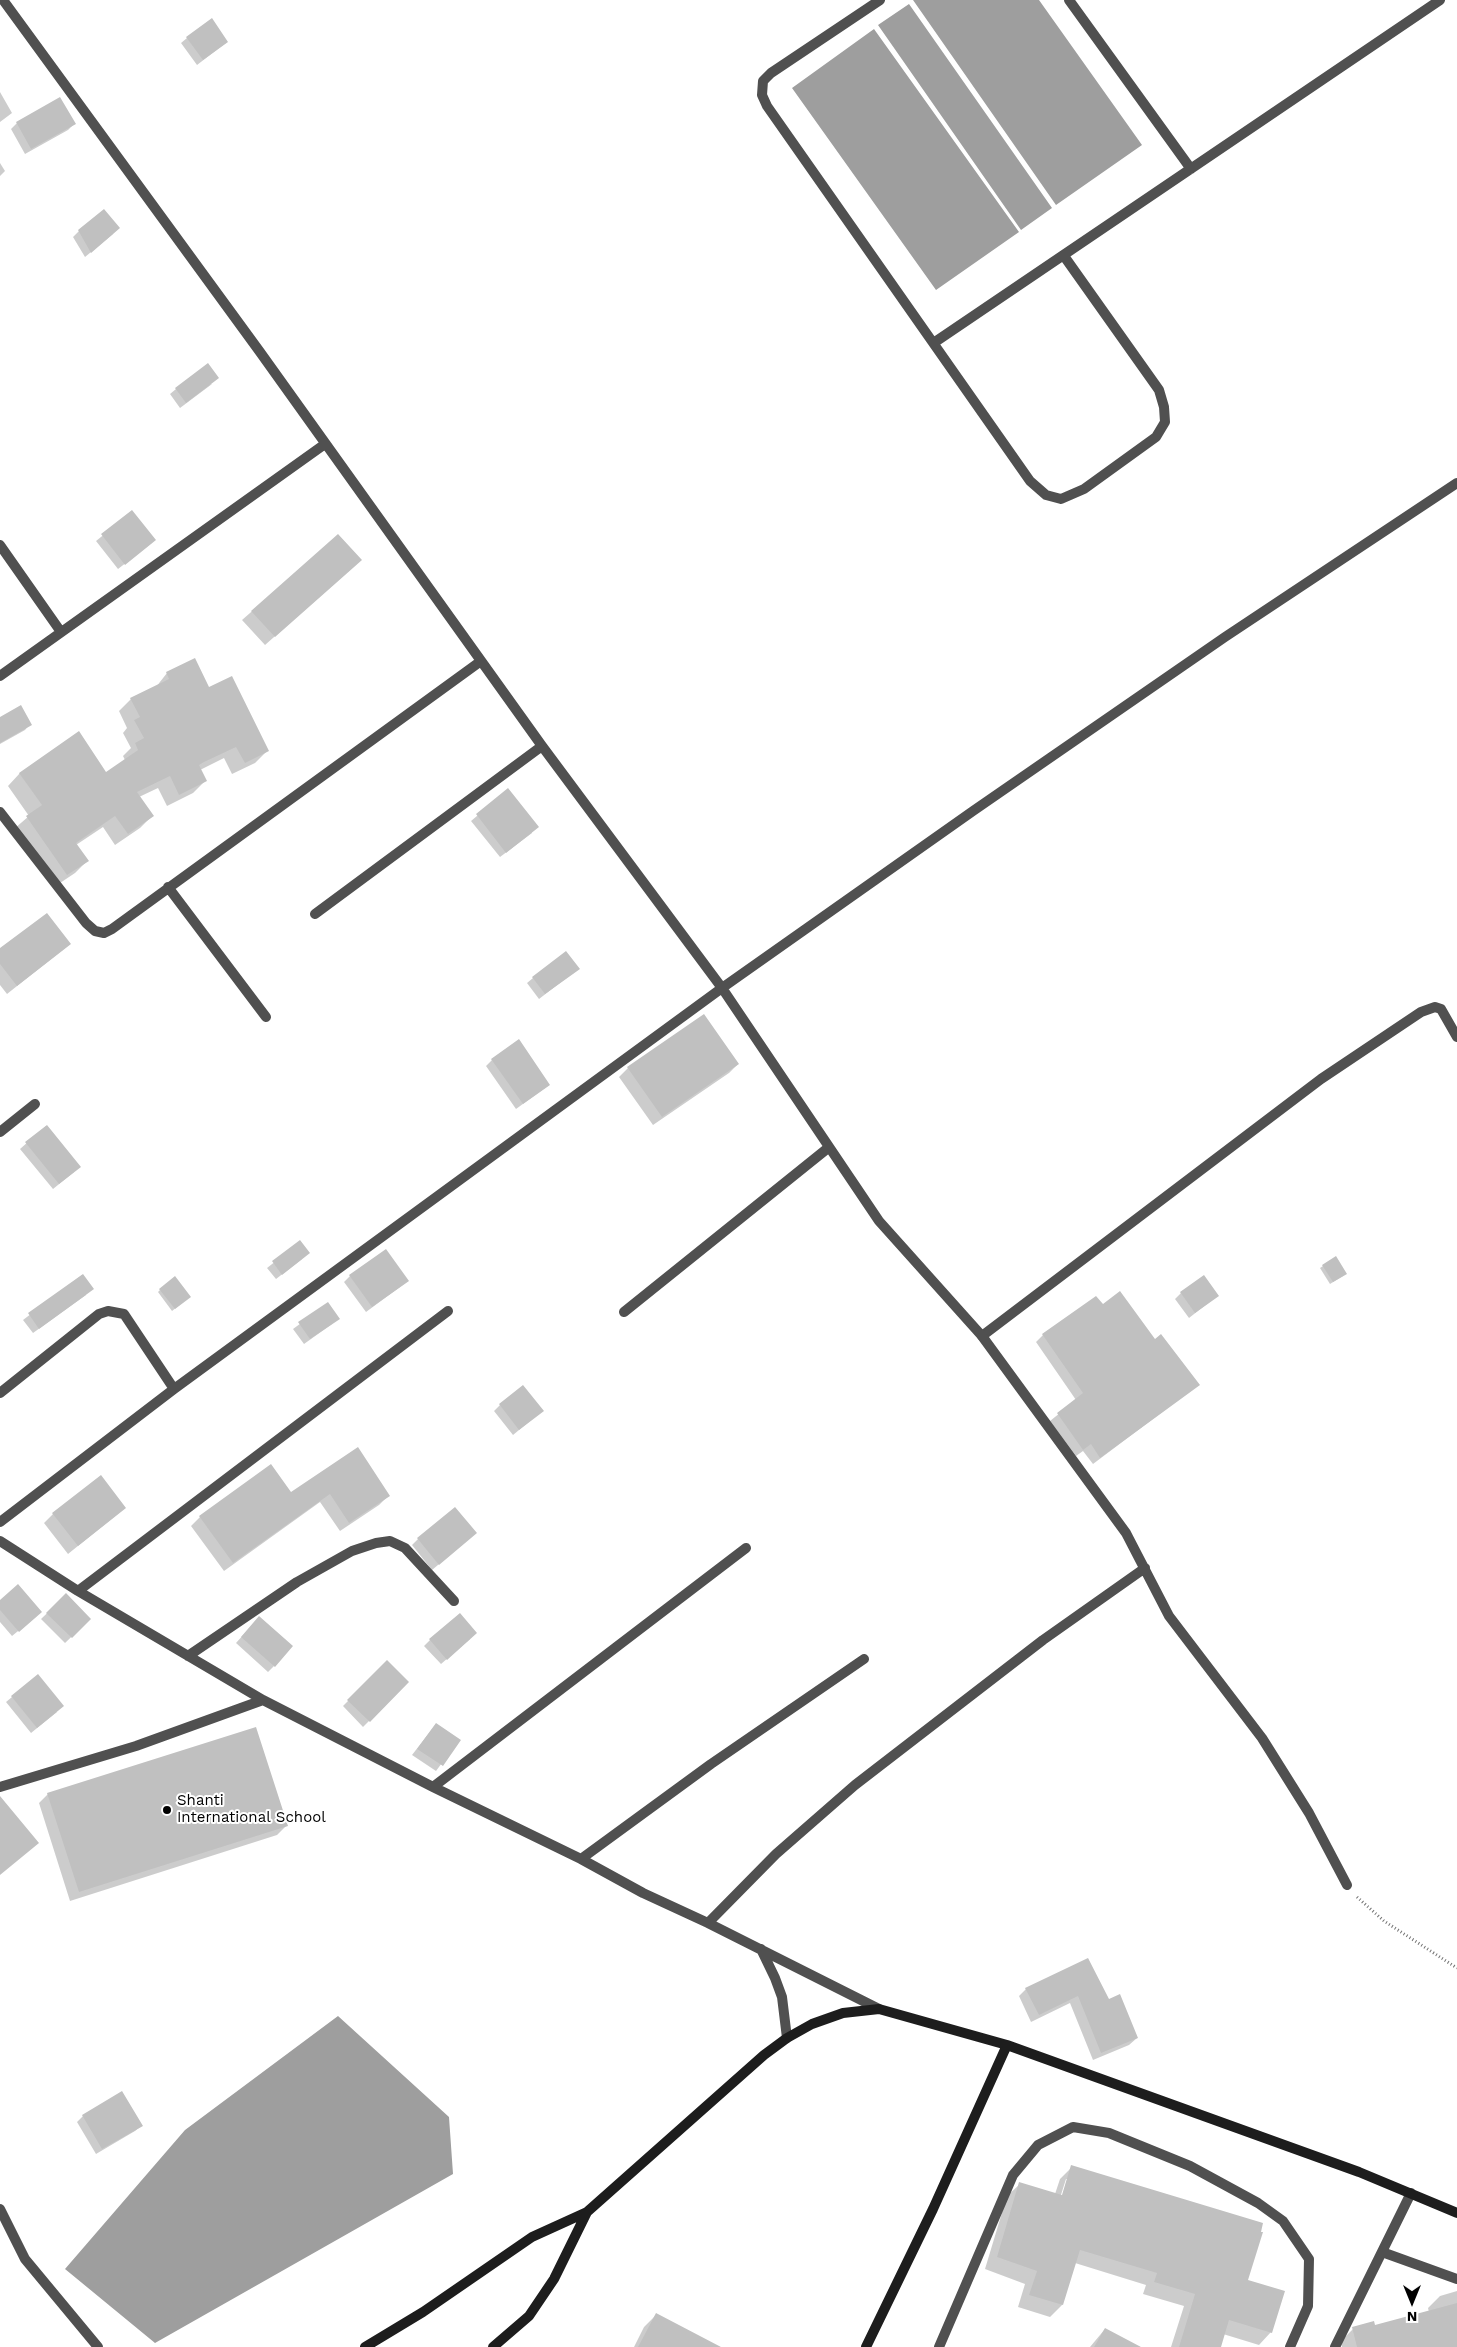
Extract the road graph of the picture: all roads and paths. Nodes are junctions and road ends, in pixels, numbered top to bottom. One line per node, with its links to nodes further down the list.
1 (3, 0): 8 (street)
2 (880, 0): 7 (street)
3 (1069, 0): 5 (street)
4 (1440, 0): 5 (street)
5 (1191, 169): 6 (street)
6 (1064, 256): 7 (street); 7 (street)
7 (935, 342)
8 (325, 444): 11 (street); 12 (street)
9 (1457, 483): 18 (street)
10 (0, 545): 11 (street)
11 (61, 632): 13 (street)
12 (481, 661): 14 (street); 16 (street)
13 (0, 676)
14 (542, 746): 17 (street); 18 (street)
15 (0, 812): 16 (street)
16 (168, 887): 19 (street)
17 (315, 914)
18 (722, 988): 23 (street); 27 (street)
19 (266, 1017)
20 (1457, 1037): 26 (street)
21 (35, 1104): 22 (street)
22 (0, 1132)
23 (828, 1148): 25 (street); 26 (street)
24 (448, 1311): 33 (street)
25 (624, 1312)
26 (982, 1336): 32 (street)
27 (174, 1389): 28 (street); 29 (street)
28 (0, 1393)
29 (0, 1522)
30 (0, 1541): 33 (street)
31 (746, 1548): 39 (street)
32 (1145, 1568): 41 (street); 42 (street)
33 (78, 1590): 35 (street)
34 (454, 1601): 35 (street)
35 (188, 1656): 37 (street)
36 (864, 1659): 40 (street)
37 (262, 1700): 38 (street); 39 (street)
38 (0, 1786)
39 (433, 1787): 40 (street)
40 (581, 1859): 42 (street)
41 (1347, 1885): 44 (path)
42 (708, 1923): 43 (street)
43 (760, 1949): 45 (street); 46 (street)
44 (1457, 1968)
45 (879, 2009): 46 (main road); 47 (main road)
46 (787, 2038): 50 (main road)
47 (1007, 2045): 48 (main road); 57 (main road)
48 (1412, 2193): 51 (main road); 52 (street)
49 (0, 2209): 54 (street)
50 (587, 2212): 55 (main road); 56 (main road)
51 (1457, 2213)
52 (1382, 2252): 53 (street); 60 (street)
53 (1457, 2279)
54 (98, 2347)
55 (365, 2347)
56 (493, 2347)
57 (866, 2347)
58 (939, 2347): 59 (street)
59 (1290, 2347)
60 (1335, 2347)

